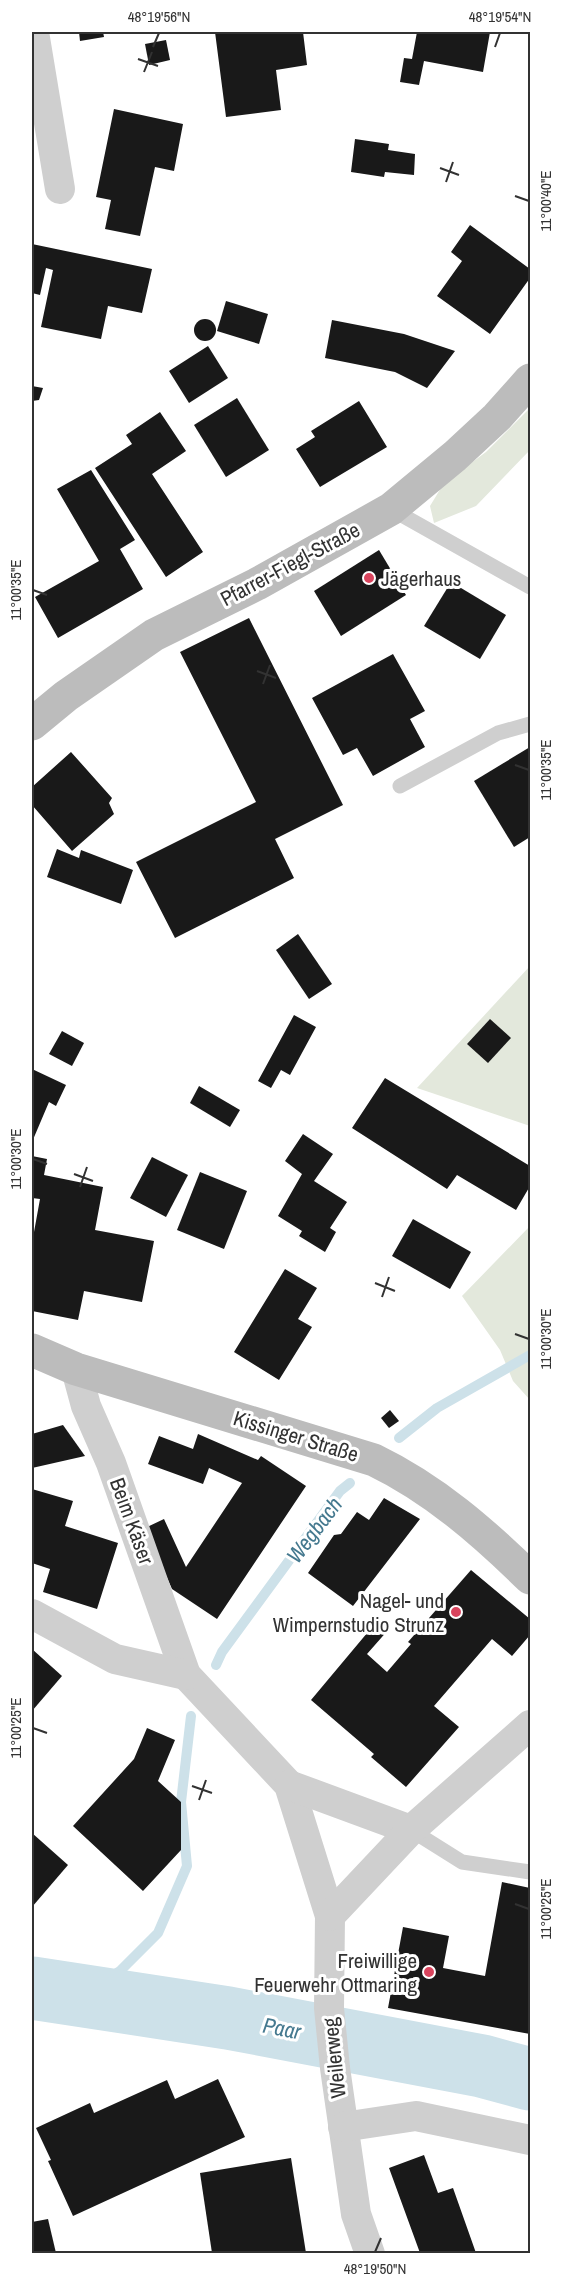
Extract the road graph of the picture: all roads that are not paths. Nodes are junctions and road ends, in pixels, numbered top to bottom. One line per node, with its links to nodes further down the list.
1 (33, 32): 2 (street)
2 (60, 189)
3 (531, 380): 4 (main road, Pfarrer-Fiegl-Straße)
4 (390, 509): 5 (lane); 6 (main road, Pfarrer-Fiegl-Straße)
5 (531, 587)
6 (32, 724)
7 (531, 724): 8 (lane)
8 (400, 786)
9 (32, 1350): 10 (main road, Kissinger Straße)
10 (76, 1369): 11 (main road, Kissinger Straße); 13 (street, Beim Käser)
11 (531, 1578)
12 (32, 1614): 13 (street)
13 (186, 1675): 15 (street, Beim Käser)
14 (531, 1725): 16 (street)
15 (290, 1785): 16 (street, Beim Käser); 18 (street, Beim Käser)
16 (411, 1830): 17 (lane); 18 (street)
17 (531, 1872)
18 (330, 1916): 19 (street, Weilerweg)
19 (343, 2127): 20 (street, Weilerweg); 21 (street, Weilerweg)
20 (531, 2140)
21 (370, 2253)

